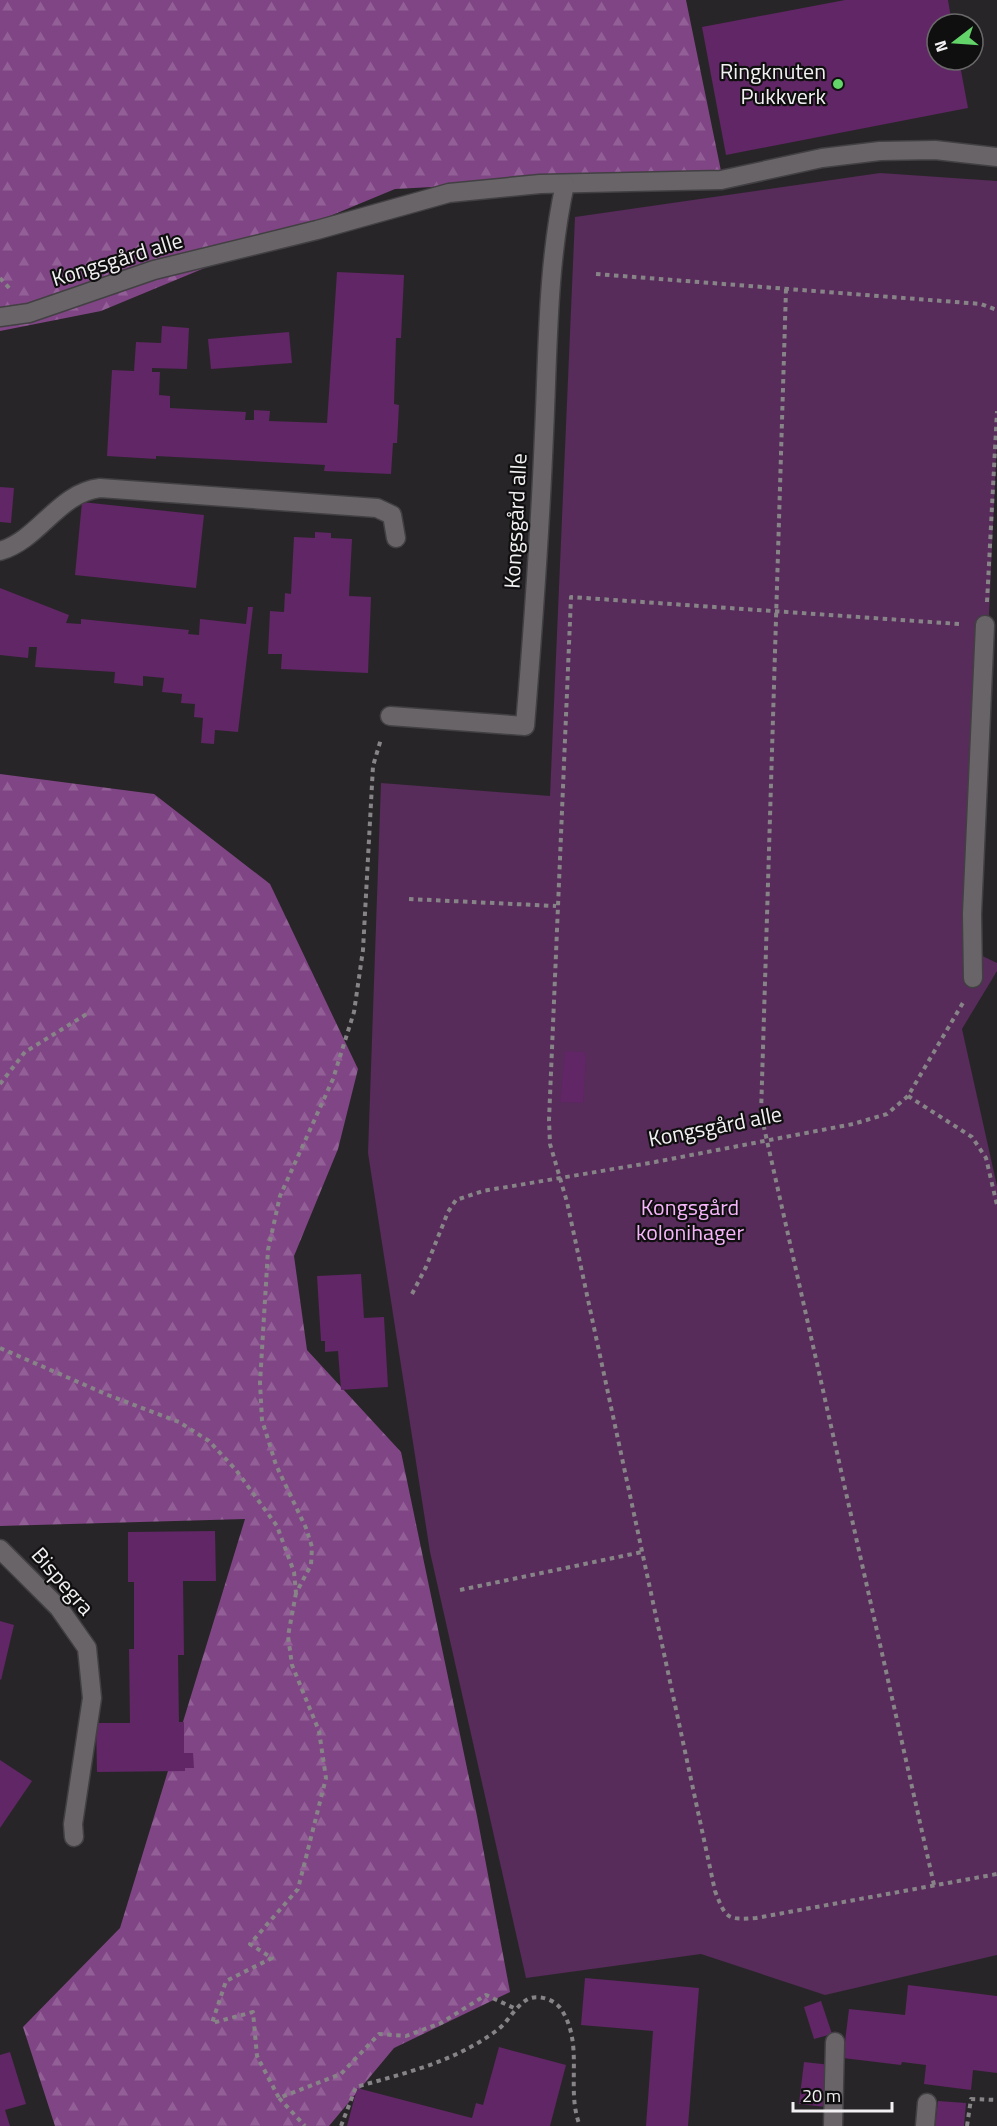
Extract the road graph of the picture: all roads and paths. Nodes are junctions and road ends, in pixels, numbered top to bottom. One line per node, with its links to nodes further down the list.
1 (997, 157): 2 (lane, Kongsgård alle)
2 (565, 184): 6 (lane, Kongsgård alle); 12 (lane, Kongsgård alle)
3 (596, 274): 4 (path)
4 (786, 289): 5 (path); 10 (path)
5 (997, 309)
6 (0, 318)
7 (997, 411): 11 (path)
8 (396, 538): 9 (lane)
9 (0, 551)
10 (777, 610): 11 (path); 14 (path); 19 (path)
11 (985, 626): 15 (lane)
12 (390, 716): 27 (path)
13 (409, 899): 14 (path)
14 (556, 906): 20 (path)
15 (974, 978): 18 (path, Kongsgård alle)
16 (90, 1012): 17 (path)
17 (0, 1084)
18 (908, 1096): 19 (path, Kongsgård alle); 21 (path)
19 (765, 1140): 20 (path, Kongsgård alle); 30 (path)
20 (559, 1177): 22 (path, Kongsgård alle); 25 (path)
21 (997, 1205)
22 (412, 1294)
23 (0, 1348): 27 (path)
24 (0, 1549): 28 (lane, Bispegra)
25 (642, 1552): 26 (path); 30 (path)
26 (460, 1590)
27 (296, 1593): 33 (path)
28 (74, 1838)
29 (997, 1874): 30 (path)
30 (934, 1885)
31 (516, 2009): 33 (path); 37 (path); 38 (path)
32 (835, 2042): 39 (lane)
33 (279, 2098): 36 (path)
34 (997, 2100): 41 (path)
35 (927, 2103): 40 (lane)
36 (304, 2126)
37 (341, 2126)
38 (580, 2126)
39 (833, 2126)
40 (925, 2126)
41 (967, 2126)

